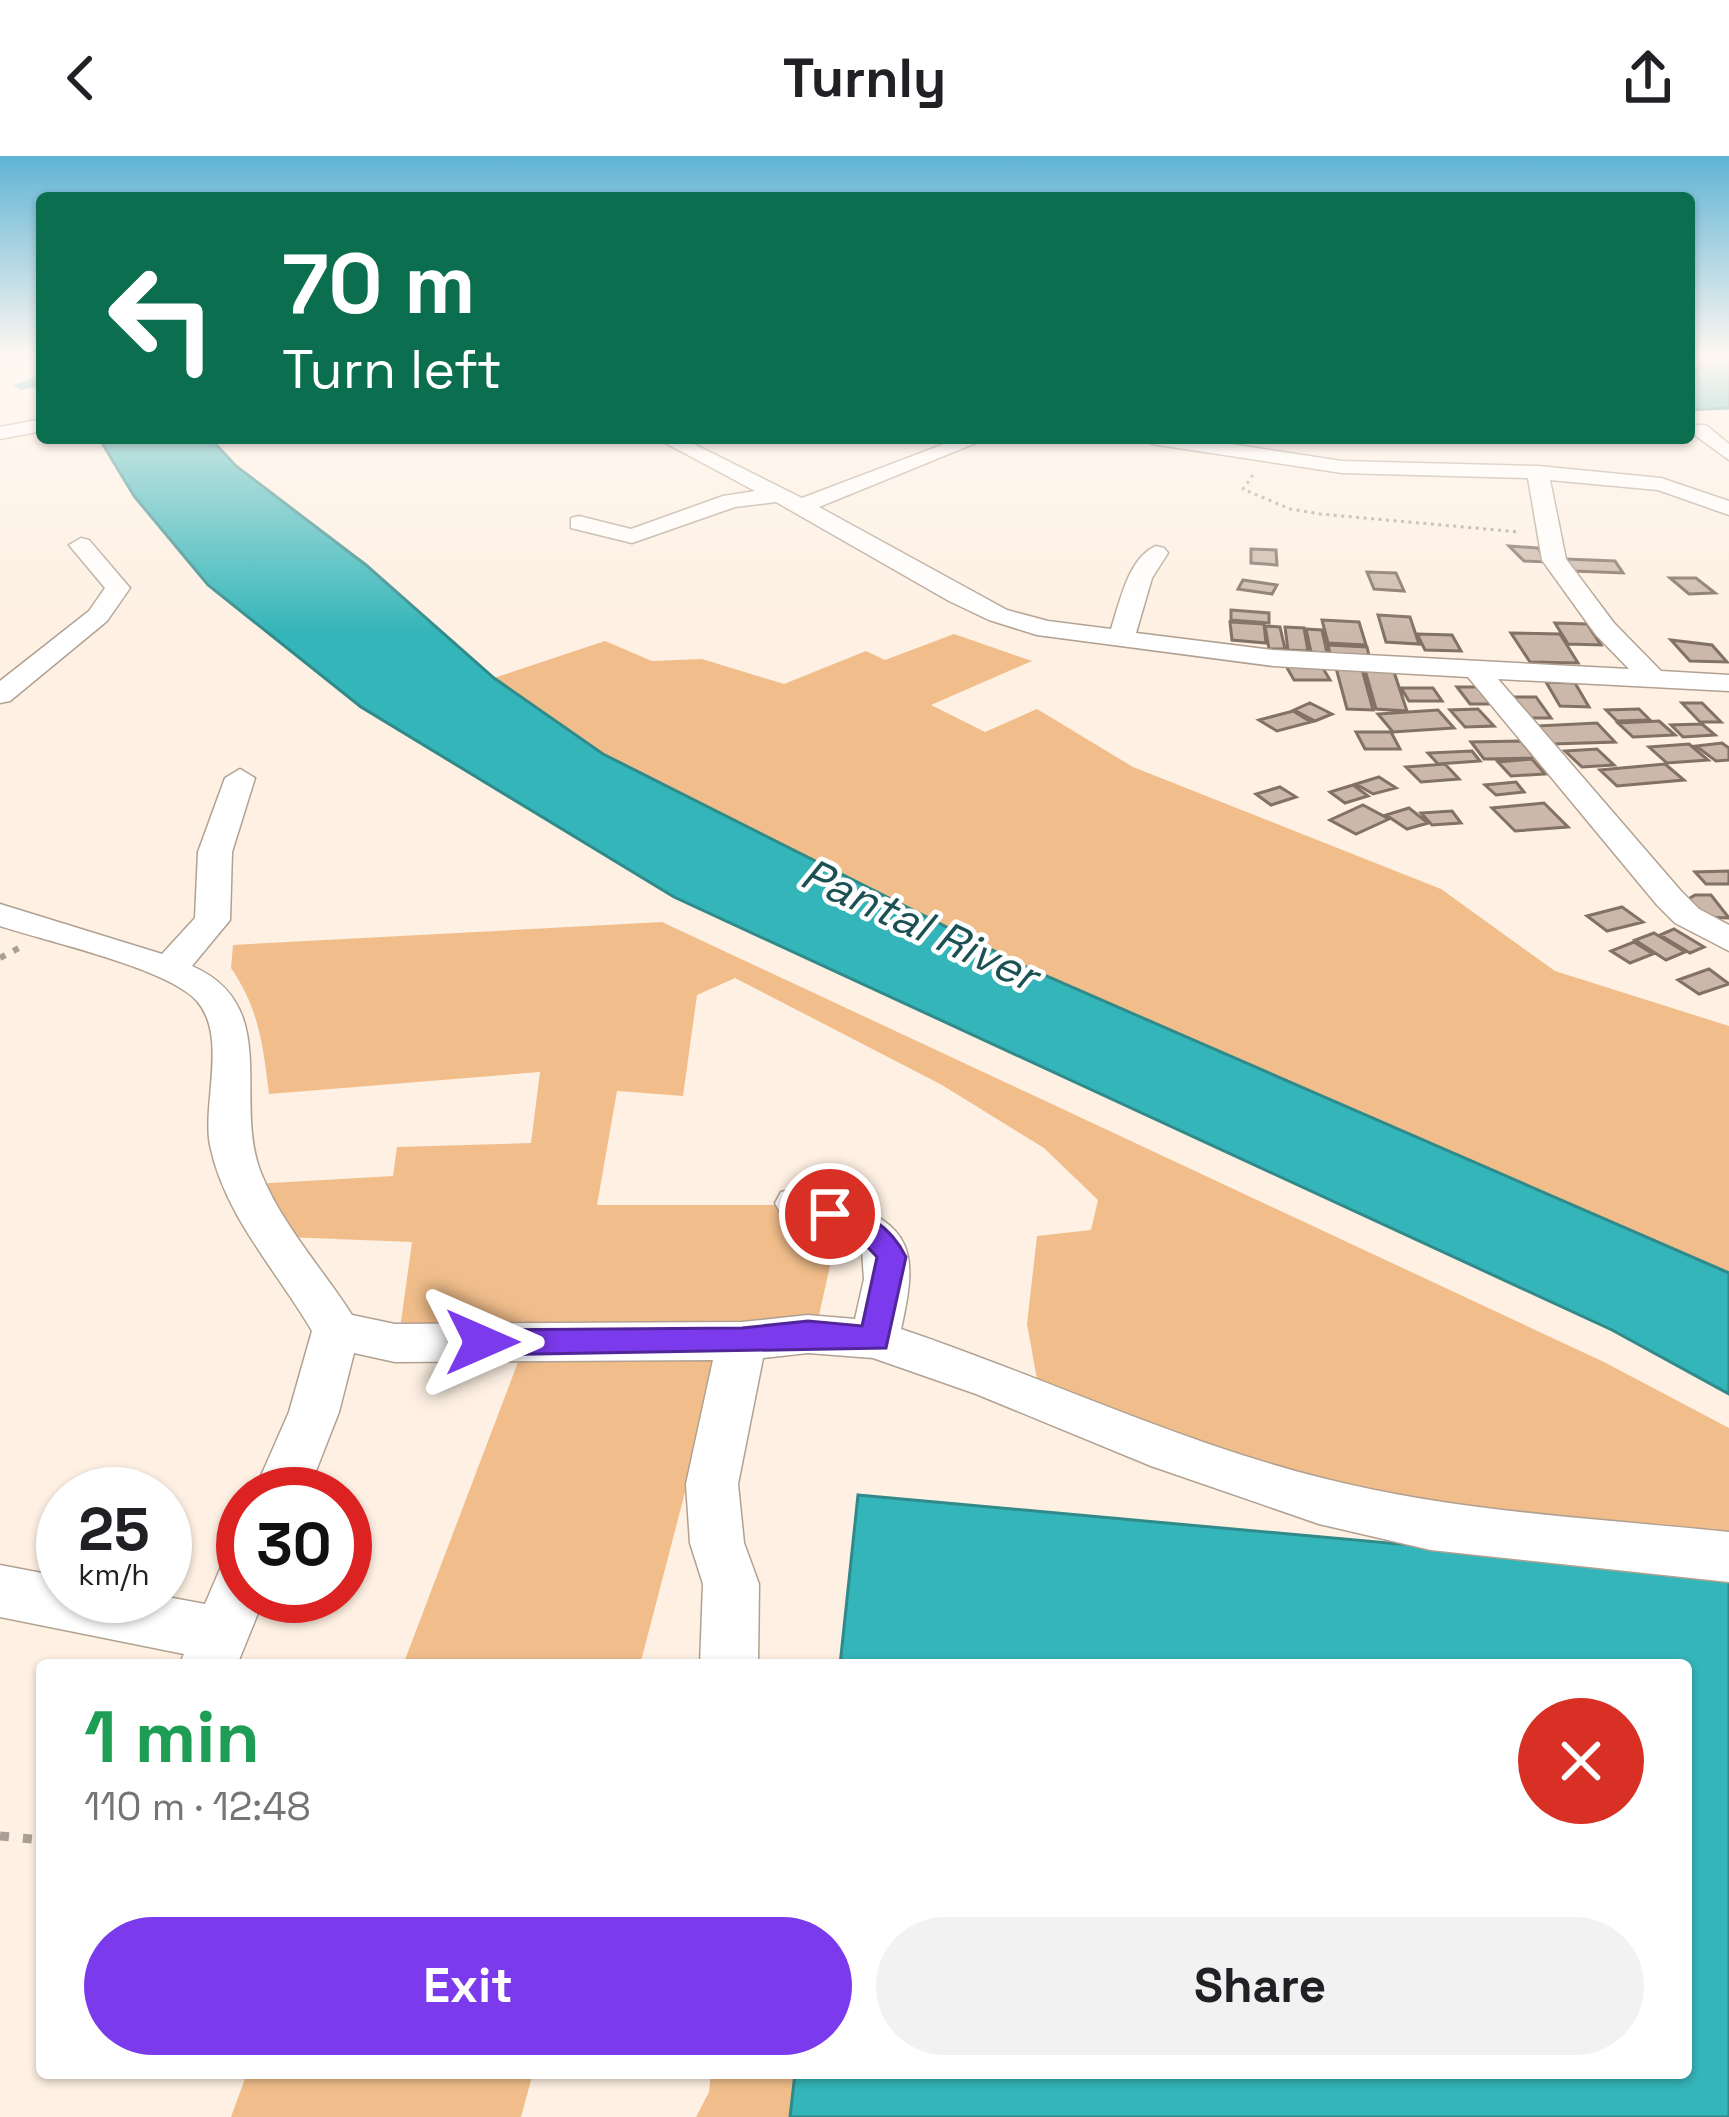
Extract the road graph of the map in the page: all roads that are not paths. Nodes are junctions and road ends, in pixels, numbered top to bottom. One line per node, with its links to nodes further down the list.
1 (689, 450): 5 (street)
2 (944, 450): 5 (street)
3 (1220, 450): 4 (street)
4 (1538, 472): 6 (street); 12 (street)
5 (791, 501): 7 (street); 10 (street)
6 (1729, 508)
7 (579, 523)
8 (81, 545): 14 (street)
9 (1156, 553): 10 (street)
10 (1120, 641): 11 (street)
11 (1478, 671): 12 (street); 17 (street)
12 (1655, 681): 13 (street)
13 (1729, 683)
14 (0, 695)
15 (239, 778): 18 (street)
16 (0, 915): 18 (street)
17 (1729, 940)
18 (168, 970): 20 (street)
19 (797, 1203): 21 (street)
20 (335, 1330): 22 (street); 23 (street)
21 (874, 1339): 22 (street); 24 (street)
22 (742, 1341): 27 (street)
23 (291, 1467)
24 (1729, 1557)
25 (0, 1591): 26 (street)
26 (214, 1649)
27 (729, 1659)

